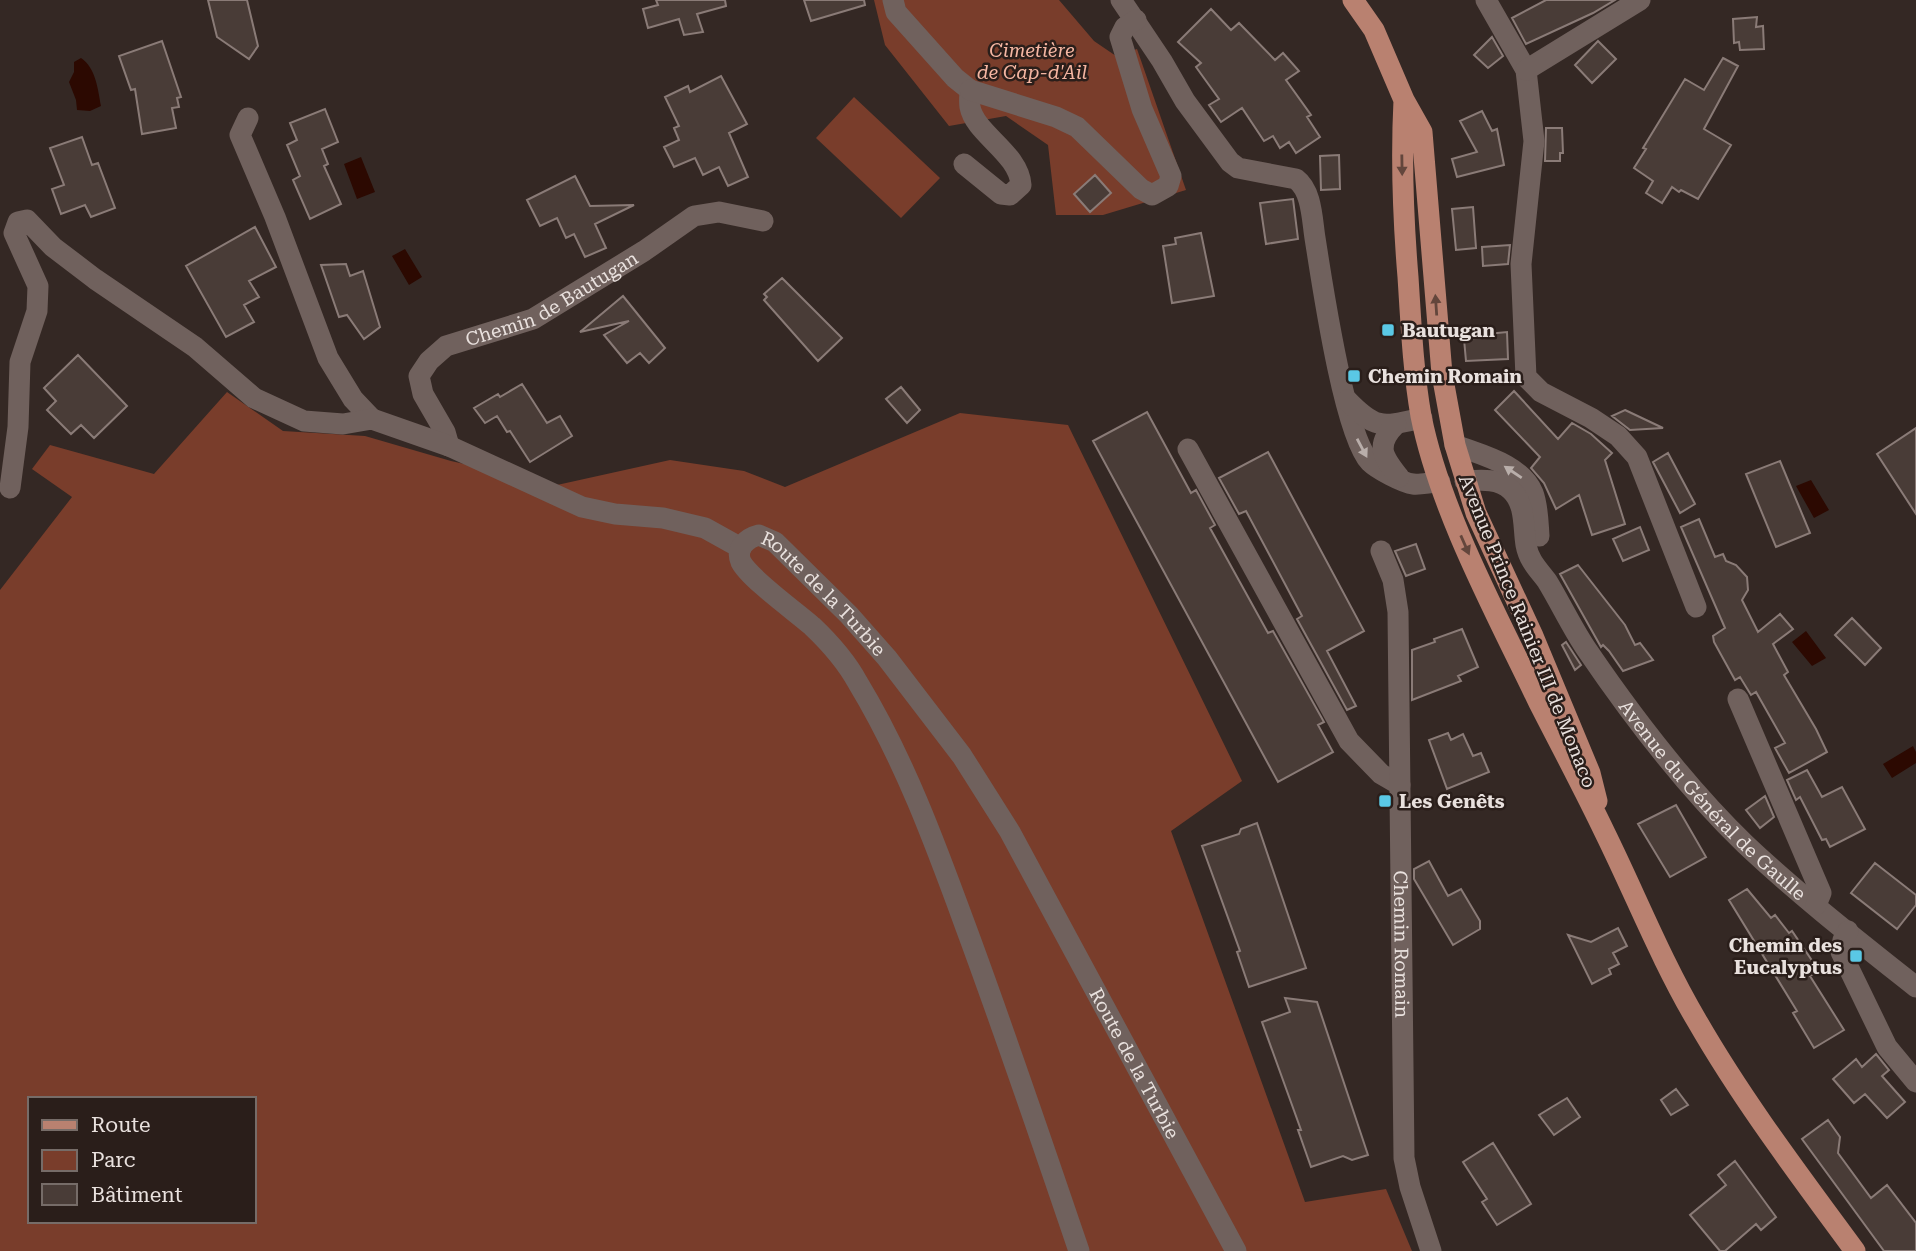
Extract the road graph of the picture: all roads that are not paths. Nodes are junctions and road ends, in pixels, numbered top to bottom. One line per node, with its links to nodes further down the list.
1 (893, 0): 8 (street)
2 (1121, 0): 6 (street)
3 (1353, 0): 9 (main road, Avenue Prince Rainier III de Monaco)
4 (1486, 0): 7 (street)
5 (1640, 0): 7 (street)
6 (1136, 20): 8 (street); 13 (street)
7 (1526, 70): 27 (street)
8 (970, 90): 11 (street)
9 (1404, 100): 14 (main road, Avenue Prince Rainier III de Monaco, one-way to 14); 17 (main road, Avenue Prince Rainier III de Monaco, one-way to 9)
10 (248, 118): 15 (street)
11 (964, 164)
12 (762, 221): 18 (street, Chemin de Bautugan)
13 (1347, 400): 16 (street); 20 (street, one-way to 20)
14 (1422, 418): 16 (street); 17 (main road); 22 (main road, Avenue Prince Rainier III de Monaco)
15 (372, 419): 18 (street); 23 (street)
16 (1396, 424): 20 (street)
17 (1455, 445): 21 (main road, Avenue Prince Rainier III de Monaco); 22 (main road); 26 (street, Avenue du Général de Gaulle, one-way to 17)
18 (449, 446): 24 (street)
19 (1188, 449): 29 (street)
20 (1400, 479): 22 (street)
21 (1465, 481): 22 (main road); 26 (street, Avenue du Général de Gaulle); 30 (main road, Avenue Prince Rainier III de Monaco)
22 (1440, 482): 30 (main road, Avenue Prince Rainier III de Monaco, one-way to 30)
23 (10, 488)
24 (741, 548): 35 (street, Route de la Turbie); 36 (street, Route de la Turbie)
25 (1381, 551): 29 (street, Chemin Romain)
26 (1546, 580): 31 (street, Avenue du Général de Gaulle)
27 (1696, 607)
28 (1738, 699): 31 (street)
29 (1400, 785): 37 (street, Chemin Romain)
30 (1605, 832): 38 (main road, Avenue Prince Rainier III de Monaco)
31 (1816, 905): 32 (street, Avenue du Général de Gaulle)
32 (1847, 932): 33 (street, Avenue du Général de Gaulle); 34 (street)
33 (1916, 987)
34 (1916, 1082)
35 (1079, 1251)
36 (1236, 1251)
37 (1431, 1251)
38 (1855, 1251)

